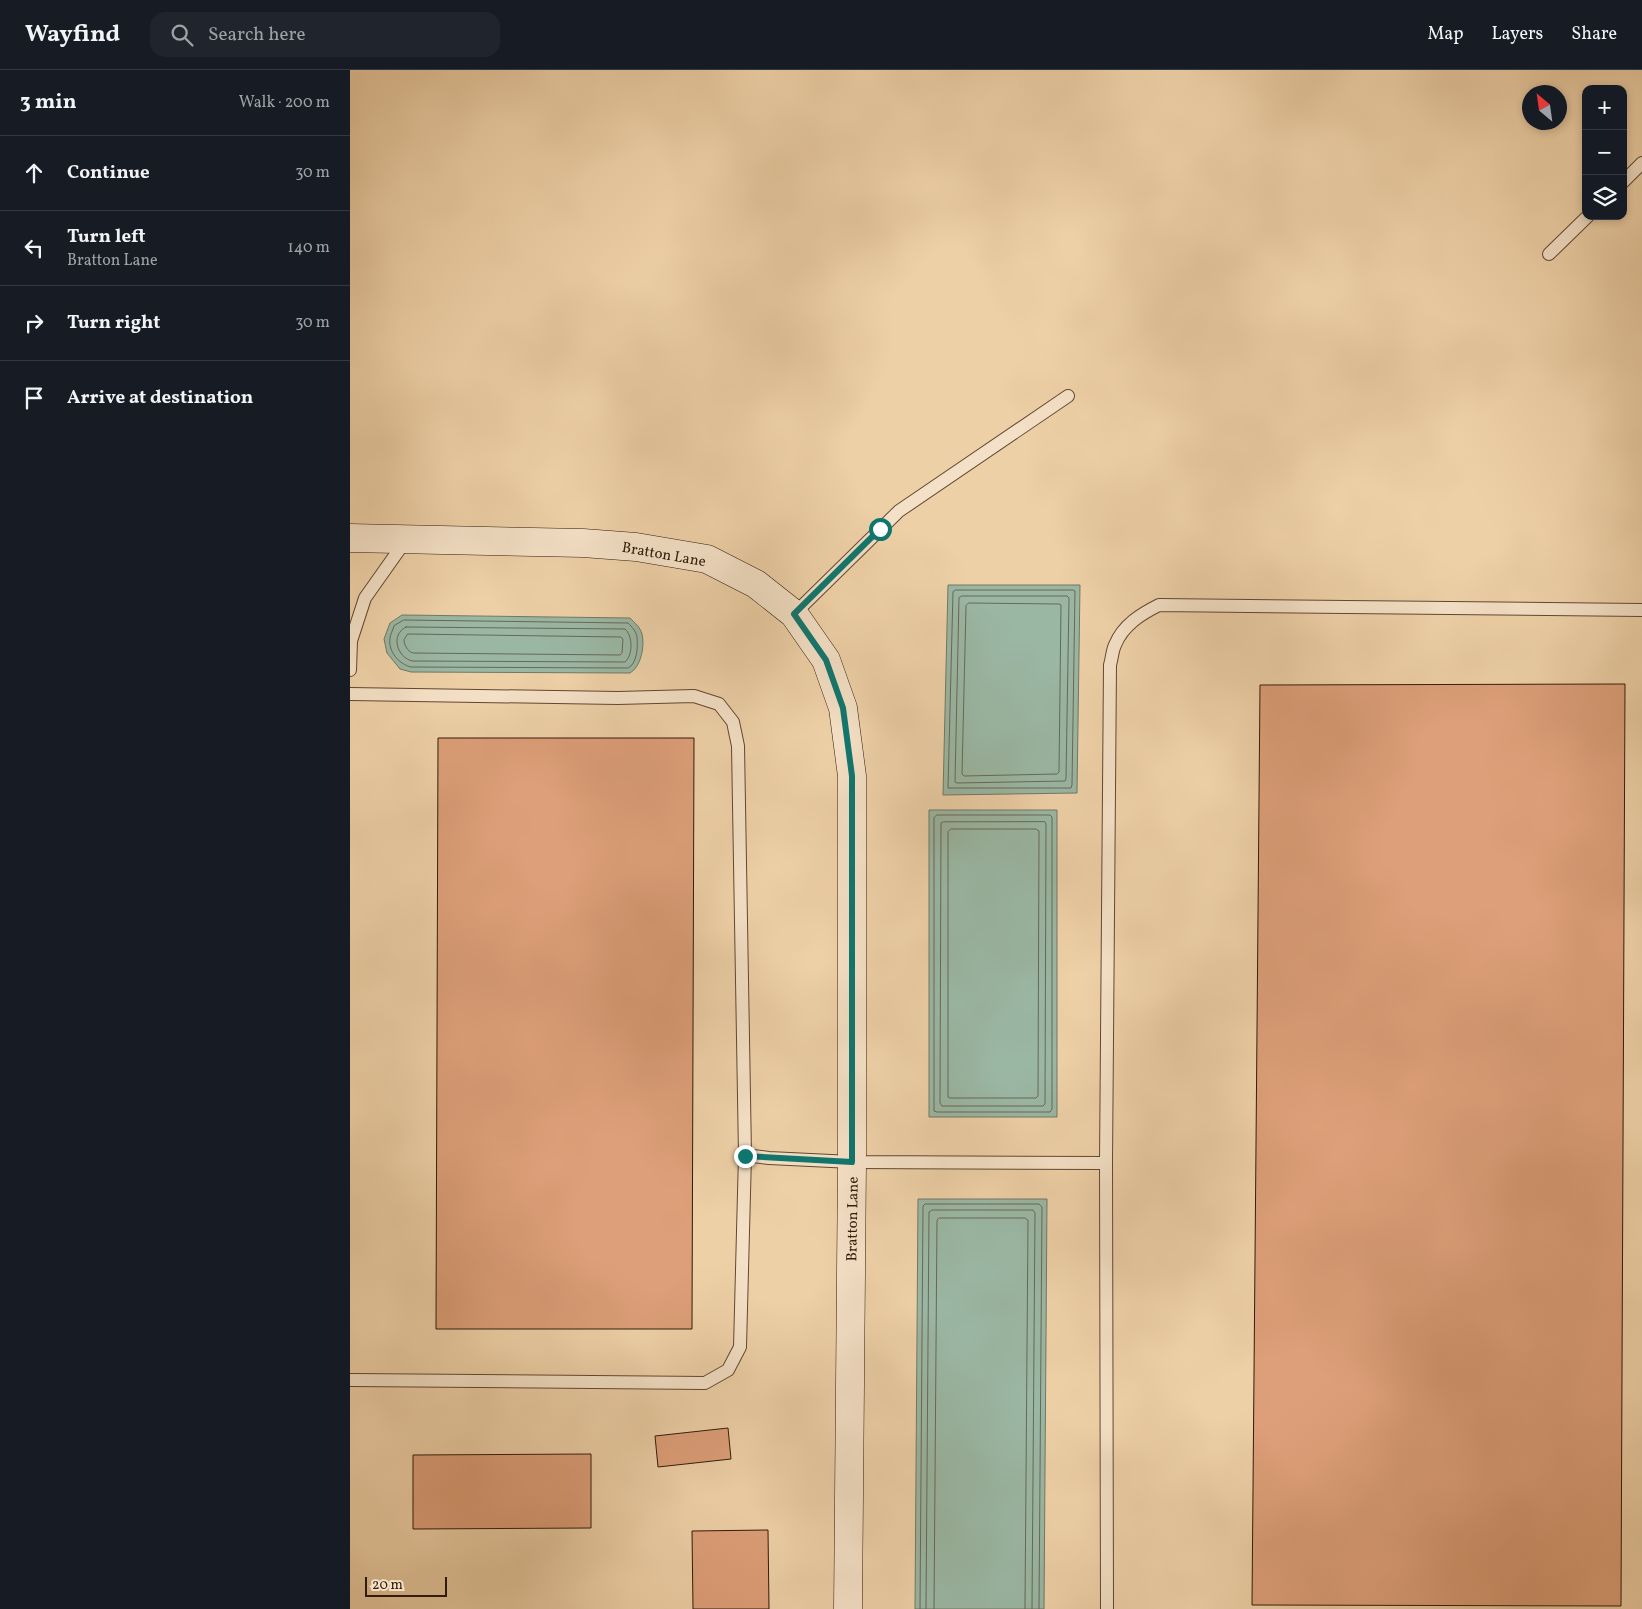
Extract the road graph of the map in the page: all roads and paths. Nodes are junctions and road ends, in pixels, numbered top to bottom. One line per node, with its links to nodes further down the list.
1 (1642, 163): 2 (lane)
2 (1627, 178)
3 (1584, 220): 4 (lane)
4 (1549, 254)
5 (1068, 396): 9 (lane)
6 (350, 538): 7 (street, Bratton Lane)
7 (406, 540): 9 (street, Bratton Lane); 10 (lane)
8 (1642, 610): 15 (lane)
9 (794, 614): 14 (street, Bratton Lane)
10 (350, 640): 11 (lane)
11 (350, 670)
12 (350, 694): 13 (lane)
13 (745, 1156): 14 (lane); 16 (lane)
14 (852, 1162): 15 (lane); 17 (street, Bratton Lane)
15 (1106, 1163): 18 (lane)
16 (350, 1380)
17 (848, 1609)
18 (1107, 1609)

